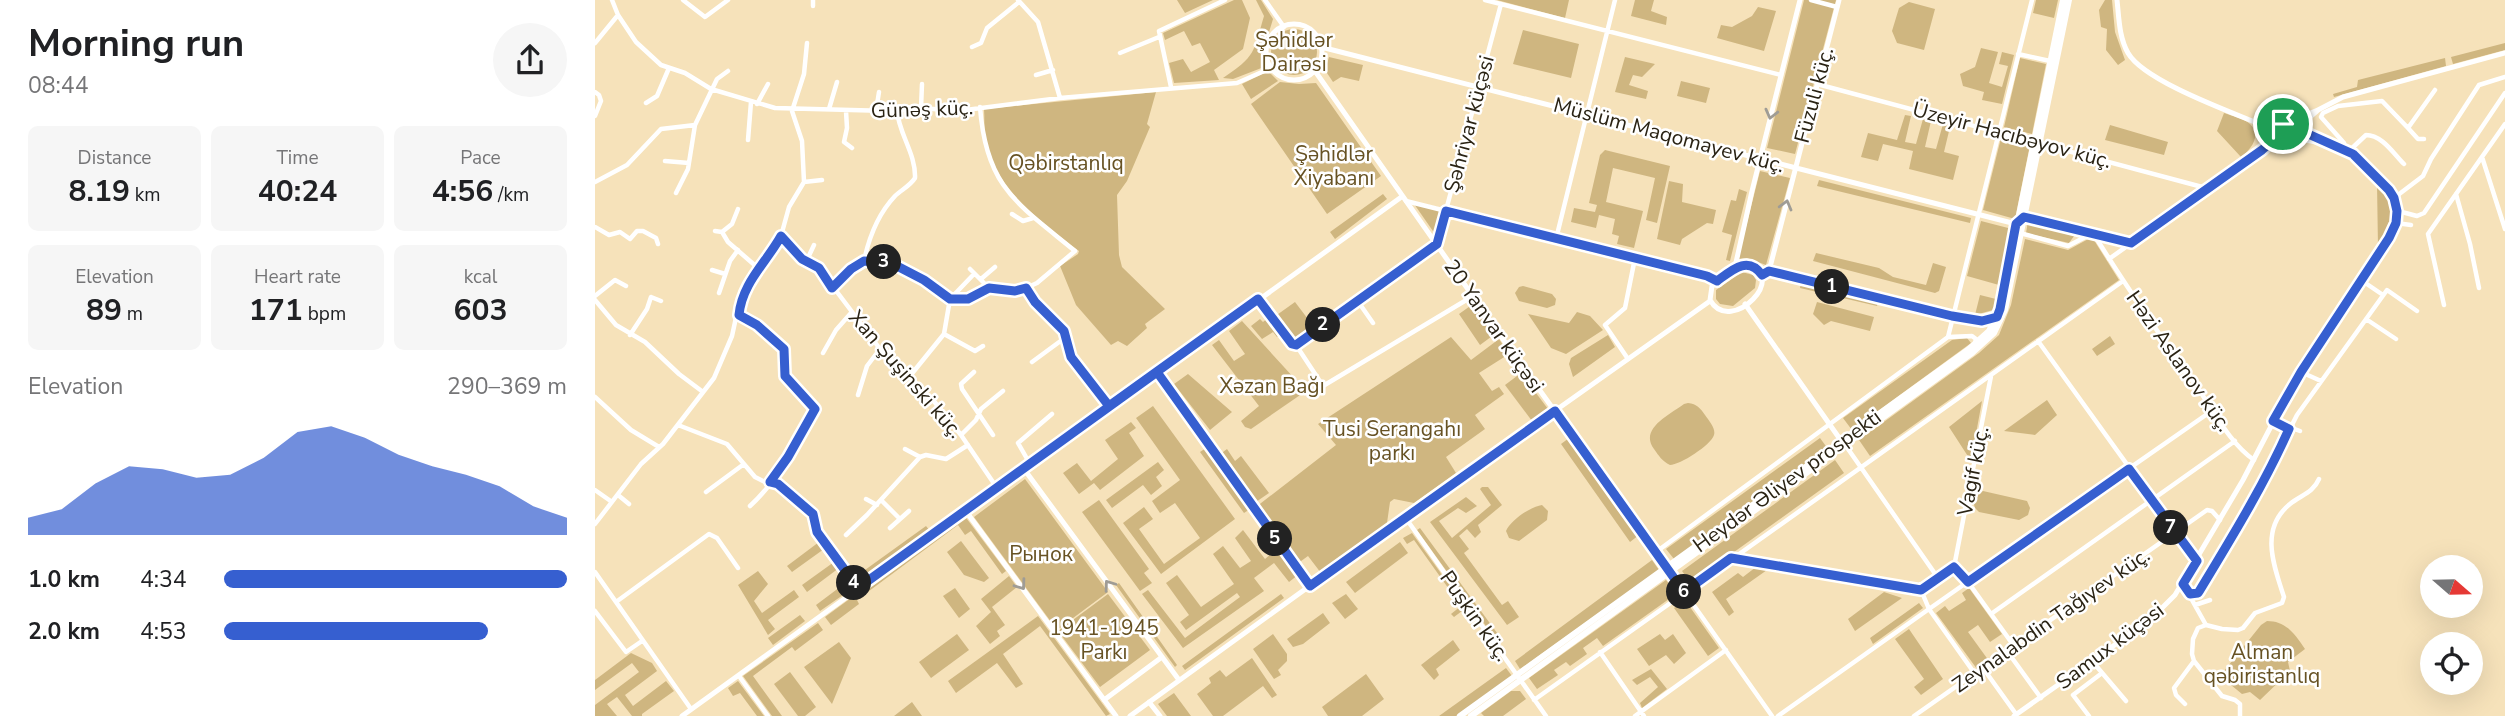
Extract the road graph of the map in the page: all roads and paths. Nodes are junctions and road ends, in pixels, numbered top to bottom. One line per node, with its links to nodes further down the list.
1 (612, 0): 17 (street, Günəş küç.)
2 (683, 0): 3 (street)
3 (728, 0)
4 (1225, 0): 20 (street)
5 (1265, 0): 18 (street)
6 (1485, 0): 16 (street)
7 (1615, 0): 19 (street)
8 (1800, 0): 35 (street, Füzuli küç.)
9 (1811, 0): 15 (street)
10 (2032, 0): 27 (street)
11 (2063, 0): 28 (main road)
12 (2069, 0): 73 (main road)
13 (2117, 0): 62 (street)
14 (1019, 1): 23 (street); 31 (street)
15 (1838, 3): 40 (street, Füzuli küç.)
16 (1501, 4): 19 (street); 41 (street, Şəhriyar küçəsi)
17 (618, 15): 21 (street); 29 (street, Günəş küç.)
18 (1284, 27): 24 (street); 30 (street)
19 (1607, 31): 35 (street); 60 (street)
20 (1160, 37): 25 (street); 42 (street)
21 (595, 43)
22 (807, 43): 53 (street)
23 (972, 47)
24 (1321, 47): 33 (street); 41 (street, Müslüm Maqomayev küç.)
25 (1120, 53)
26 (2505, 53): 57 (street)
27 (2018, 54): 28 (street); 68 (street)
28 (2050, 61): 73 (main road)
29 (669, 68): 43 (street, Günəş küç.); 50 (street)
30 (1271, 68): 33 (street); 42 (street, Günəş küç.)
31 (1053, 70): 34 (street); 48 (street)
32 (728, 71): 43 (street)
33 (1315, 71): 91 (street, 20 Yanvar küçəsi)
34 (1036, 75)
35 (1781, 75): 79 (street, Füzuli küç., one-way to 79)
36 (2505, 77): 90 (street)
37 (837, 82): 55 (street)
38 (768, 84): 51 (street)
39 (922, 84): 54 (street)
40 (1817, 84): 68 (street, Üzeyir Hacıbəyov küç.); 83 (street, Füzuli küç.)
41 (1479, 86): 60 (street, Müslüm Maqomayev küç.); 93 (street, Şəhriyar küçəsi)
42 (1171, 87): 48 (street, Günəş küç.)
43 (711, 89): 49 (street, Günəş küç.); 65 (street)
44 (2435, 90): 66 (street)
45 (595, 92): 61 (street)
46 (879, 92): 59 (street)
47 (2505, 93): 94 (street)
48 (1060, 98): 52 (street, Günəş küç.)
49 (751, 102): 51 (street, Günəş küç.); 72 (street)
50 (646, 103)
51 (757, 104): 53 (street, Günəş küç.)
52 (980, 107): 54 (street, Günəş küç.); 98 (street)
53 (792, 108): 55 (street, Günəş küç.); 86 (street)
54 (921, 108): 56 (street, Günəş küç.)
55 (829, 109): 58 (street, Günəş küç.)
56 (897, 110): 59 (street, Günəş küç.); 117 (street)
57 (2318, 110): 63 (street); 67 (street)
58 (846, 111): 59 (street, Günəş küç.); 75 (street)
59 (876, 111)
60 (1587, 114): 79 (street, Müslüm Maqomayev küç.); 109 (street)
61 (595, 116)
62 (2255, 121): 63 (street); 69 (street)
63 (2288, 122): 67 (street); 69 (street)
64 (2505, 124): 78 (street)
65 (695, 125): 81 (street); 85 (street)
66 (2408, 128): 71 (street); 77 (street)
67 (2297, 129): 70 (street); 74 (street)
68 (2000, 131): 73 (street, Üzeyir Hacıbəyov küç.); 96 (street)
69 (2281, 133): 70 (street); 76 (street)
70 (2290, 138): 74 (street); 76 (street)
71 (2424, 139)
72 (748, 140)
73 (2036, 141): 87 (street, Üzeyir Hacıbəyov küç.); 97 (main road); 100 (main road)
74 (2335, 145): 77 (street, Samux küçəsi)
75 (852, 148)
76 (2262, 150): 87 (street)
77 (2347, 150): 82 (street); 90 (street, Samux küçəsi)
78 (2481, 157): 89 (street); 103 (street)
79 (1760, 159): 83 (street, Müslüm Maqomayev küç.); 120 (street, Füzuli küç.)
80 (665, 161): 81 (street)
81 (689, 163): 88 (street)
82 (2404, 164)
83 (1795, 168): 96 (street, Müslüm Maqomayev küç.); 123 (street, Füzuli küç., one-way to 83)
84 (822, 180): 86 (street)
85 (595, 182)
86 (804, 182): 108 (street)
87 (2206, 188): 110 (street)
88 (676, 193)
89 (2455, 193): 134 (street); 145 (street)
90 (2394, 198): 94 (street, Samux küçəsi)
91 (1403, 199): 93 (street); 112 (street, 20 Yanvar küçəsi); 140 (street)
92 (738, 209): 105 (street)
93 (1446, 211): 109 (street); 112 (street, Şəhriyar küçəsi)
94 (2397, 211): 99 (street, Samux küçəsi)
95 (1012, 214): 98 (street)
96 (1979, 214): 100 (street, Müslüm Maqomayev küç.); 150 (street)
97 (2024, 217): 100 (street); 106 (street); 107 (main road)
98 (1033, 218): 133 (street)
99 (2396, 223): 101 (street); 127 (street, Samux küçəsi)
100 (2016, 224): 107 (street); 146 (main road)
101 (2411, 225)
102 (595, 227): 111 (street)
103 (2505, 229)
104 (715, 231): 105 (street)
105 (722, 232): 114 (street)
106 (2093, 233): 107 (street); 110 (street); 116 (street, Həzi Aslanov küç.)
107 (2021, 235): 146 (main road)
108 (781, 236): 118 (street, Xan Şuşinski küç.); 121 (street)
109 (1556, 239): 115 (street)
110 (2131, 243): 116 (street)
111 (658, 244)
112 (1437, 244): 137 (street, 20 Yanvar küçəsi); 141 (street)
113 (814, 245): 118 (street)
114 (737, 250): 121 (street); 124 (street)
115 (1635, 258): 128 (street); 165 (street)
116 (2109, 258): 129 (street, Həzi Aslanov küç.)
117 (864, 261): 131 (street); 139 (street)
118 (806, 262): 131 (street, Xan Şuşinski küç.)
119 (995, 267): 126 (street)
120 (1735, 267): 125 (street); 128 (street)
121 (758, 268): 149 (street)
122 (712, 270): 124 (street)
123 (1769, 271): 125 (street); 150 (street)
124 (725, 274): 135 (street)
125 (1762, 275): 144 (street)
126 (981, 279): 132 (street); 139 (street)
127 (2361, 280): 136 (street); 169 (street, Samux küçəsi)
128 (1717, 281): 143 (street)
129 (2123, 281): 159 (street); 179 (street, Həzi Aslanov küç.)
130 (627, 286): 138 (street)
131 (832, 288): 148 (street, Xan Şuşinski küç.)
132 (989, 288): 133 (street); 139 (street)
133 (1026, 288): 156 (street)
134 (2479, 288)
135 (719, 293)
136 (2383, 295): 147 (street); 152 (street)
137 (1473, 296): 161 (street); 178 (street, 20 Yanvar küçəsi)
138 (595, 298): 155 (street)
139 (950, 299): 154 (street)
140 (1258, 299): 161 (street); 168 (street)
141 (1357, 300): 153 (street); 161 (street)
142 (661, 301): 155 (street)
143 (1710, 301): 144 (street); 165 (street)
144 (1745, 304): 183 (street)
145 (2444, 305)
146 (2003, 309): 151 (main road, Heydər Əliyev prospekti); 190 (main road, Heydər Əliyev prospekti)
147 (2417, 311)
148 (851, 313): 163 (street, Xan Şuşinski küç.); 164 (street)
149 (739, 315): 174 (street); 202 (street)
150 (1952, 316): 151 (street); 157 (street)
151 (1997, 317): 160 (main road, Heydər Əliyev prospekti)
152 (2366, 319): 158 (street); 172 (street)
153 (1373, 323)
154 (944, 334): 162 (street); 171 (street)
155 (630, 335): 174 (street)
156 (1066, 337): 166 (street); 177 (street)
157 (1948, 337): 160 (street); 183 (street)
158 (2396, 340)
159 (2038, 341): 170 (street); 200 (street)
160 (1975, 344): 190 (main road, Heydər Əliyev prospekti)
161 (1296, 345)
162 (983, 346)
163 (880, 349): 171 (street, Xan Şuşinski küç.); 175 (street)
164 (823, 353)
165 (1628, 359): 178 (street)
166 (1032, 362)
167 (974, 372): 180 (street)
168 (1157, 372): 177 (street); 232 (street)
169 (2301, 372): 172 (street); 182 (street, Samux küçəsi)
170 (1991, 375): 198 (street); 225 (street, Vagif küç.)
171 (909, 376): 187 (street, Xan Şuşinski küç.)
172 (2321, 381): 185 (street)
173 (1003, 391): 180 (street)
174 (703, 392): 184 (street)
175 (858, 395)
176 (595, 397): 192 (street)
177 (1109, 406): 197 (street)
178 (1555, 411): 215 (street); 222 (street, 20 Yanvar küçəsi)
179 (2213, 411): 189 (street, Həzi Aslanov küç.); 200 (street)
180 (978, 414): 187 (street); 188 (street)
181 (1052, 414): 197 (street)
182 (2273, 421): 185 (street); 195 (street, Samux küçəsi)
183 (1830, 424): 190 (street); 222 (street)
184 (678, 425): 192 (street); 196 (street)
185 (2289, 429): 186 (street); 236 (street)
186 (2300, 431)
187 (961, 435): 191 (street, Xan Şuşinski küç.)
188 (993, 435)
189 (2235, 441): 195 (street, Həzi Aslanov küç.); 208 (street)
190 (1844, 444): 198 (street); 227 (main road, Heydər Əliyev prospekti)
191 (968, 445): 194 (street); 203 (street, Xan Şuşinski küç.)
192 (659, 447): 206 (street)
193 (905, 449): 194 (street)
194 (920, 457): 210 (street)
195 (2254, 460): 217 (street, Samux küçəsi)
196 (744, 464): 202 (street); 205 (street)
197 (1030, 464): 199 (street)
198 (1860, 467): 223 (street); 229 (street)
199 (1024, 469): 203 (street); 249 (street, one-way to 199)
200 (2129, 469): 208 (street); 230 (street)
201 (2319, 479): 243 (street)
202 (770, 482): 212 (street); 233 (street)
203 (997, 488): 213 (street)
204 (595, 490): 209 (street)
205 (706, 492)
206 (618, 495): 209 (street); 211 (street)
207 (866, 499): 210 (street)
208 (2152, 501): 220 (street); 242 (street)
209 (612, 502): 218 (street)
210 (879, 503): 216 (street); 221 (street)
211 (629, 504)
212 (750, 506)
213 (965, 510): 233 (street); 259 (street, one-way to 259)
214 (909, 511): 216 (street)
215 (1405, 517): 232 (street); 256 (street, Puşkin küç.)
216 (900, 519): 219 (street)
217 (2220, 520): 220 (street, Zeynalabdin Tağıyev küç.); 224 (street, Samux küçəsi)
218 (595, 524)
219 (890, 528)
220 (2175, 533): 224 (street); 245 (street, Zeynalabdin Tağıyev küç.)
221 (846, 535)
222 (1655, 552): 227 (street, 20 Yanvar küçəsi)
223 (1731, 558): 234 (street); 235 (street)
224 (2197, 561): 231 (street, Samux küçəsi)
225 (1954, 567): 229 (street); 230 (street)
226 (737, 568): 238 (street)
227 (1669, 570): 235 (street, 20 Yanvar küçəsi); 256 (main road, Heydər Əliyev prospekti)
228 (595, 572): 238 (street)
229 (1938, 578): 234 (street)
230 (1968, 582): 240 (street); 242 (street)
231 (2183, 584): 236 (street); 250 (street, Samux küçəsi)
232 (1310, 586): 257 (street)
233 (858, 588): 255 (street)
234 (1921, 590): 240 (street)
235 (1684, 592): 246 (street, 20 Yanvar küçəsi); 248 (street)
236 (2190, 594): 239 (street)
237 (2210, 600): 239 (street)
238 (616, 602): 244 (street)
239 (2195, 605): 243 (street)
240 (1929, 609): 254 (street); 277 (street)
241 (595, 611): 244 (street)
242 (1991, 614): 245 (street)
243 (2206, 625): 251 (street)
244 (642, 640): 264 (street)
245 (2014, 646): 247 (street, Zeynalabdin Tağıyev küç.)
246 (1726, 650): 265 (street); 276 (street, 20 Yanvar küçəsi)
247 (2007, 651): 252 (street, Zeynalabdin Tağıyev küç.); 258 (street)
248 (1600, 652): 260 (street); 265 (street)
249 (1162, 657): 257 (street); 259 (street)
250 (2092, 661): 253 (street); 258 (street, Samux küçəsi)
251 (2194, 662): 263 (street); 280 (street)
252 (1983, 668): 254 (street, Zeynalabdin Tağıyev küç.); 266 (street)
253 (2102, 673): 261 (street); 279 (street)
254 (1975, 674): 278 (street, Zeynalabdin Tağıyev küç.)
255 (739, 676): 264 (street); 268 (street)
256 (1519, 678): 260 (street, Puşkin küç.); 272 (main road, Heydər Əliyev prospekti); 273 (main road, Heydər Əliyev prospekti)
257 (1179, 680): 262 (street)
258 (2041, 698): 266 (street, Samux küçəsi)
259 (1104, 700): 269 (street)
260 (1534, 700): 274 (street, Puşkin küç.)
261 (2126, 701)
262 (1149, 702): 270 (street); 271 (street)
263 (2185, 704)
264 (691, 709): 267 (street)
265 (1643, 714): 275 (street)
266 (2015, 715)
267 (682, 716)
268 (768, 716)
269 (1116, 716)
270 (1130, 716)
271 (1160, 716)
272 (1460, 716)
273 (1471, 716)
274 (1546, 716)
275 (1635, 716)
276 (1772, 716)
277 (1778, 716)
278 (1914, 716)
279 (2089, 716)
280 (2239, 716)

